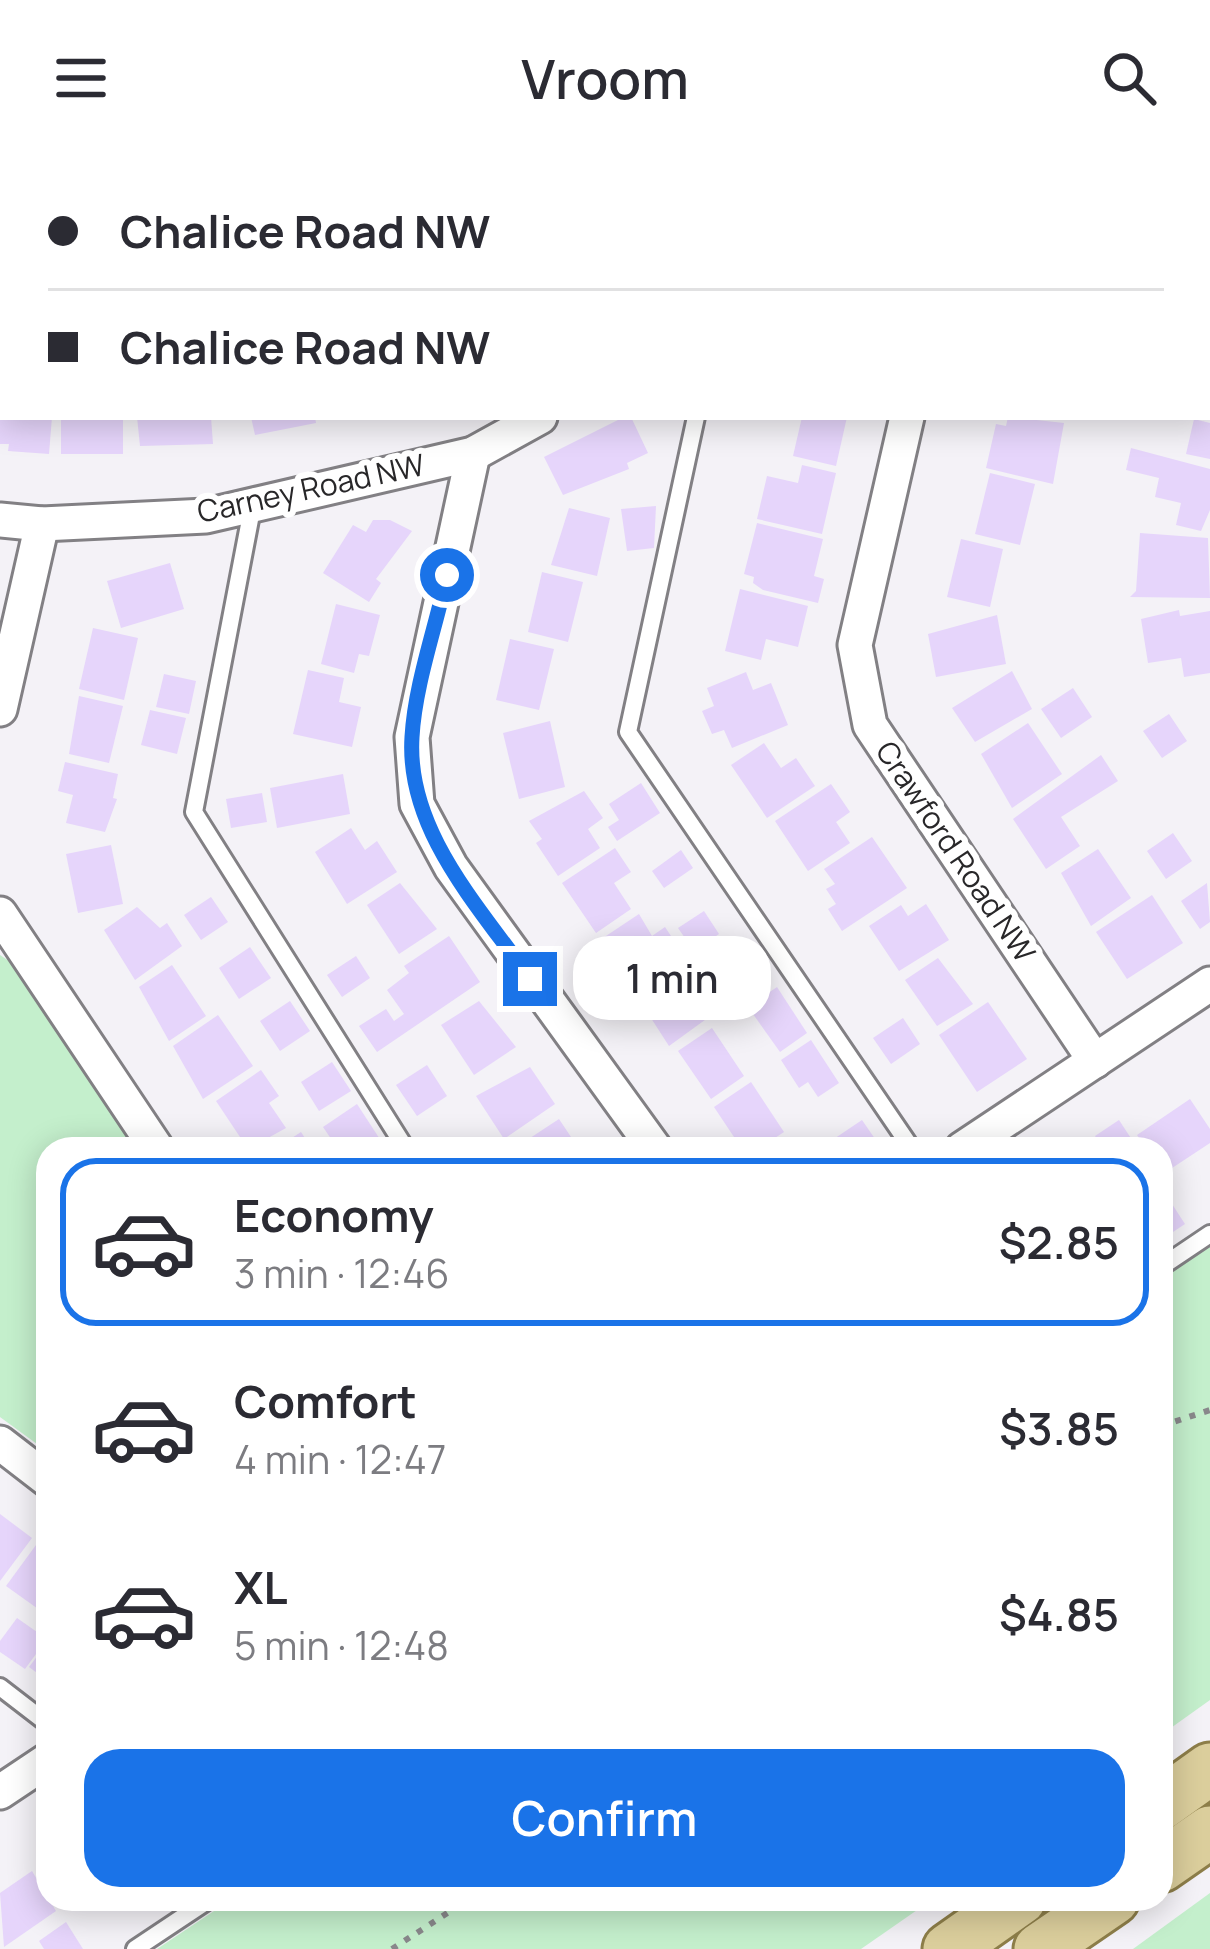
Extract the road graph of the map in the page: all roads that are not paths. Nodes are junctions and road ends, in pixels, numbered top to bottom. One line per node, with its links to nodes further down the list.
1 (535, 420): 4 (street, Carney Road NW)
2 (695, 420): 15 (lane)
3 (906, 420): 11 (street, Crawford Road NW)
4 (473, 454): 5 (street, Carney Road NW); 14 (street)
5 (253, 503): 7 (street, Carney Road NW); 13 (lane)
6 (0, 520): 7 (street, Carney Road NW)
7 (42, 524): 8 (street)
8 (0, 709)
9 (0, 914): 12 (street)
10 (1210, 984): 11 (street)
11 (1095, 1061): 16 (street)
12 (149, 1137)
13 (398, 1137)
14 (647, 1137)
15 (904, 1137)
16 (980, 1137)
17 (1210, 1234): 18 (lane)
18 (1173, 1259)
19 (0, 1444): 20 (street)
20 (36, 1471)
21 (0, 1688): 22 (lane)
22 (36, 1715)
23 (36, 1768): 25 (street)
24 (1210, 1769): 26 (main road)
25 (0, 1792)
26 (1173, 1795)
27 (1210, 1832): 28 (main road)
28 (1173, 1858)
29 (192, 1911): 32 (lane)
30 (1003, 1911): 33 (main road)
31 (1095, 1911): 34 (main road)
32 (135, 1949)
33 (949, 1949)
34 (1040, 1949)

